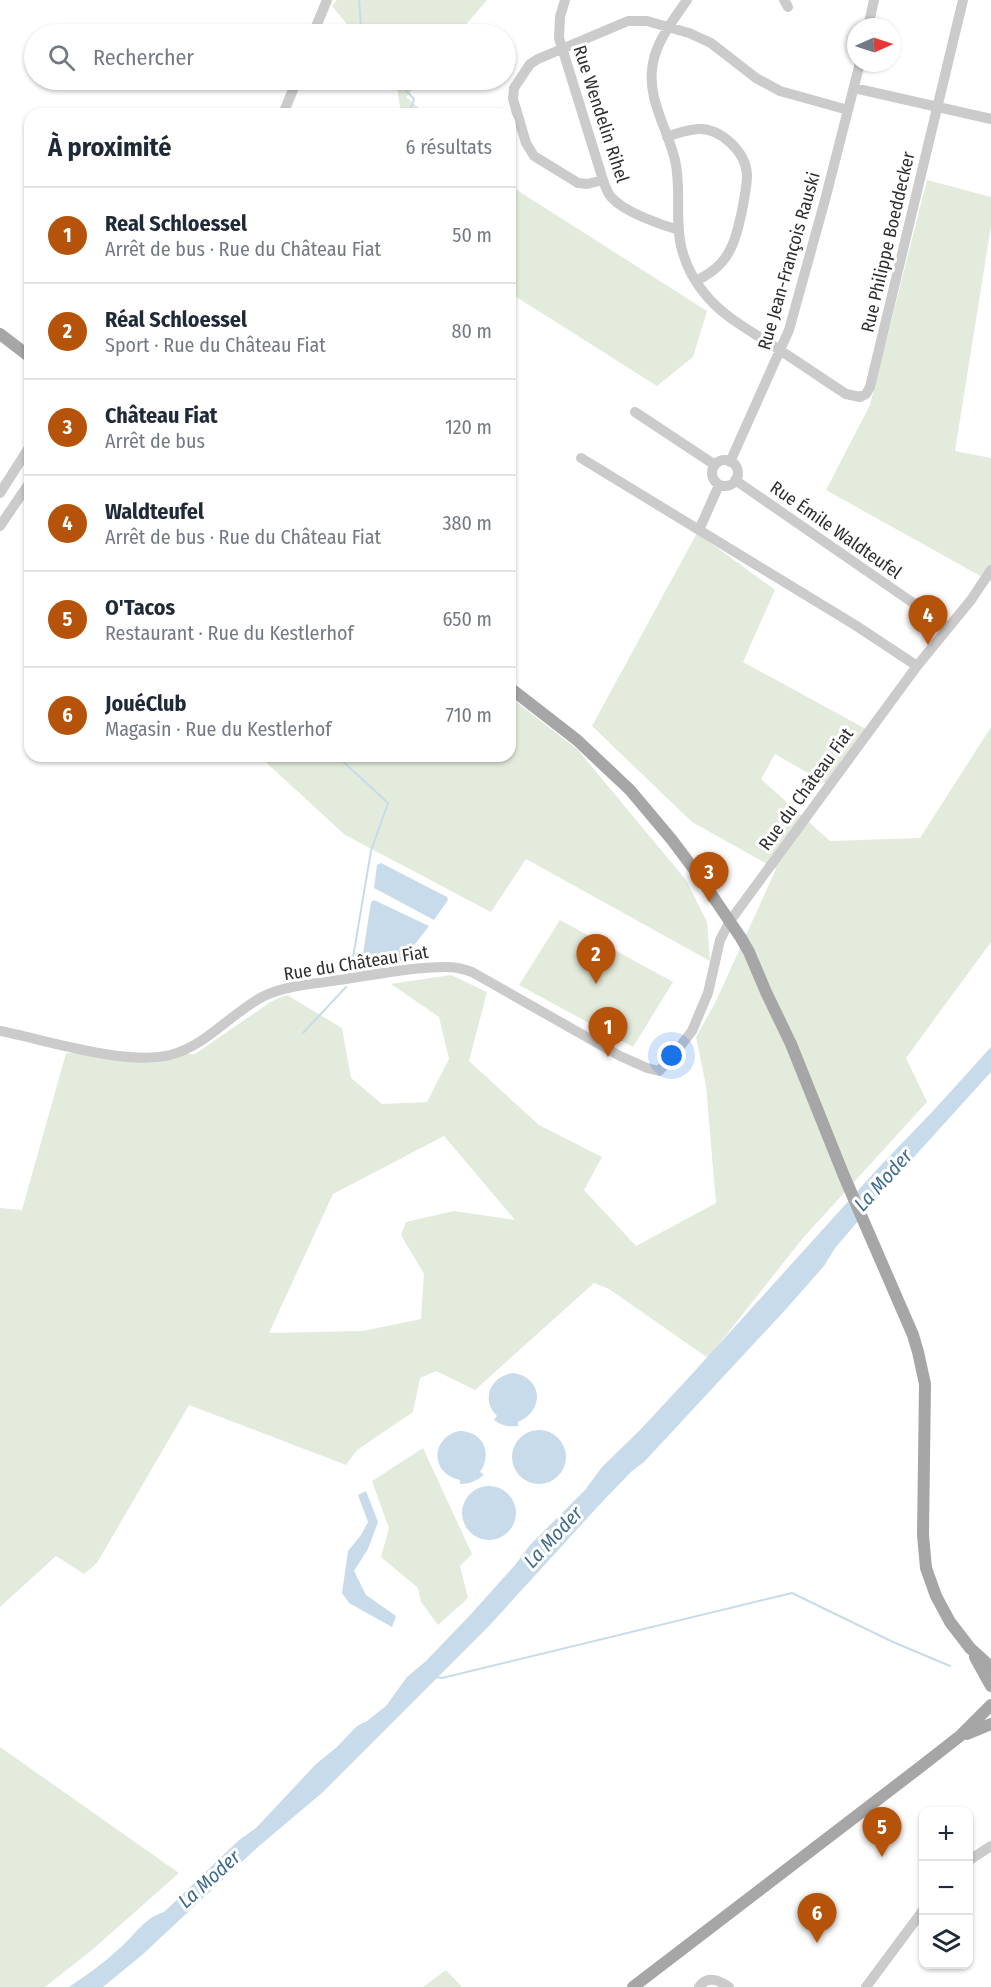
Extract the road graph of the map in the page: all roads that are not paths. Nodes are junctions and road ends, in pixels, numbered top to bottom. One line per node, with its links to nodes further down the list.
1 (327, 0): 7 (street)
2 (565, 0): 9 (street, Rue Wendelin Rihel)
3 (874, 0): 6 (street)
4 (963, 0): 15 (street, Rue Philippe Boeddecker)
5 (684, 4): 8 (street)
6 (870, 18)
7 (318, 24)
8 (670, 27): 9 (street); 19 (street); 21 (street)
9 (563, 49): 11 (street); 22 (street, Rue Wendelin Rihel)
10 (858, 72): 12 (street, Rue Jean-François Rauski)
11 (516, 85)
12 (854, 88): 15 (street); 19 (street, Rue Jean-François Rauski)
13 (293, 90): 16 (street)
14 (514, 90): 17 (street)
15 (937, 106): 20 (street); 28 (street, Rue Philippe Boeddecker)
16 (285, 108)
17 (516, 108)
18 (516, 109): 22 (street)
19 (848, 110): 28 (street, Rue Jean-François Rauski)
20 (991, 119)
21 (667, 137): 23 (street); 24 (street)
22 (603, 180): 23 (street, Rue Wendelin Rihel)
23 (679, 230): 24 (street)
24 (696, 281): 28 (street)
25 (0, 328): 27 (main road)
26 (0, 334): 29 (main road)
27 (24, 342)
28 (781, 350): 33 (street, Rue Jean-François Rauski)
29 (24, 352)
30 (635, 412): 34 (street)
31 (24, 457): 38 (street)
32 (581, 458): 40 (street)
33 (730, 462): 34 (street); 35 (street)
34 (715, 465): 36 (street)
35 (735, 480): 36 (street); 42 (street, Rue Émile Waldteufel)
36 (719, 485): 40 (street)
37 (24, 491): 39 (street)
38 (0, 493)
39 (0, 526)
40 (699, 530): 43 (street)
41 (991, 570): 42 (street, Rue du Château Fiat)
42 (948, 627): 43 (street, Rue du Château Fiat)
43 (917, 666): 45 (street, Rue du Château Fiat)
44 (516, 693): 45 (main road)
45 (730, 921): 46 (street, Rue du Château Fiat); 47 (main road)
46 (0, 1031)
47 (970, 1648): 48 (main road); 49 (main road)
48 (991, 1667)
49 (991, 1686)
50 (991, 1705): 52 (main road)
51 (991, 1724): 52 (main road)
52 (960, 1736): 56 (main road)
53 (991, 1846): 54 (street)
54 (970, 1861)
55 (920, 1915): 59 (street)
56 (633, 1987)
57 (699, 1987): 58 (street)
58 (729, 1987)
59 (866, 1987)

